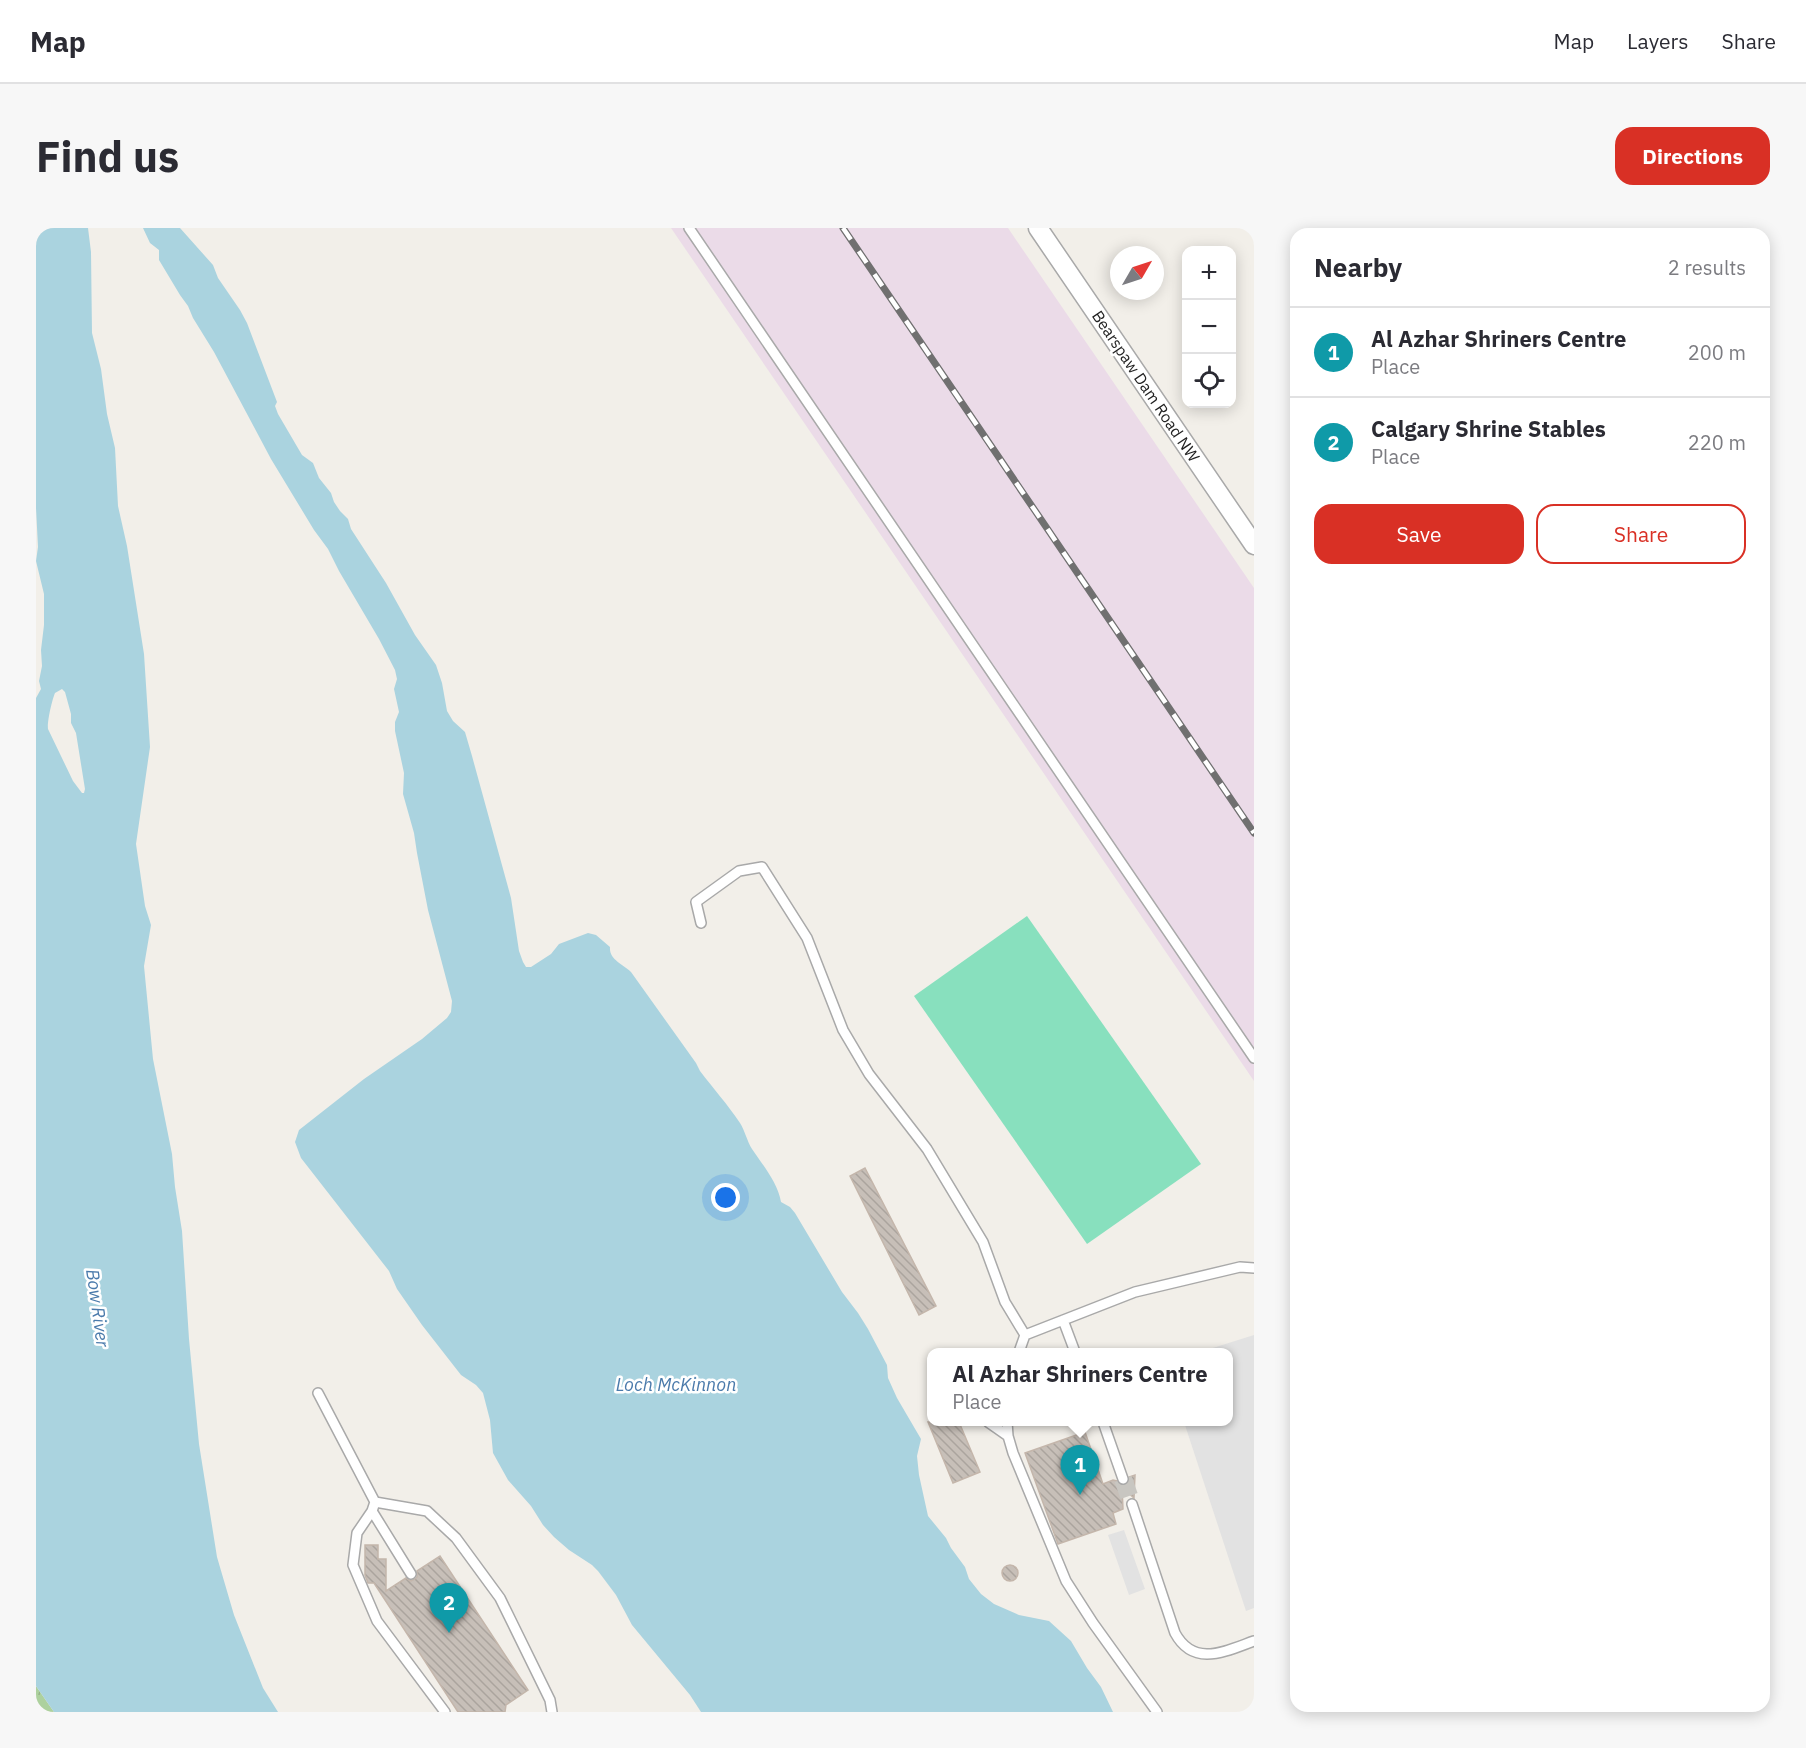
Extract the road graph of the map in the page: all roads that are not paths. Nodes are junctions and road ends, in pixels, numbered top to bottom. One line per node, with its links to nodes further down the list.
1 (689, 228): 5 (lane)
2 (1038, 228): 3 (street, Bearspaw Dam Road NW)
3 (1254, 545)
4 (701, 923): 8 (lane)
5 (1254, 1058)
6 (1254, 1268): 7 (lane)
7 (1063, 1320): 8 (lane); 10 (lane)
8 (1025, 1335): 9 (lane)
9 (1020, 1348)
10 (1073, 1348)
11 (318, 1393): 18 (lane)
12 (993, 1426): 15 (lane)
13 (1007, 1426): 15 (lane)
14 (1104, 1426): 16 (lane)
15 (1008, 1437): 23 (lane)
16 (1123, 1479)
17 (1132, 1504): 20 (lane)
18 (374, 1507): 19 (lane); 21 (lane); 22 (lane)
19 (411, 1574)
20 (1254, 1641)
21 (445, 1712)
22 (552, 1712)
23 (1157, 1712)

